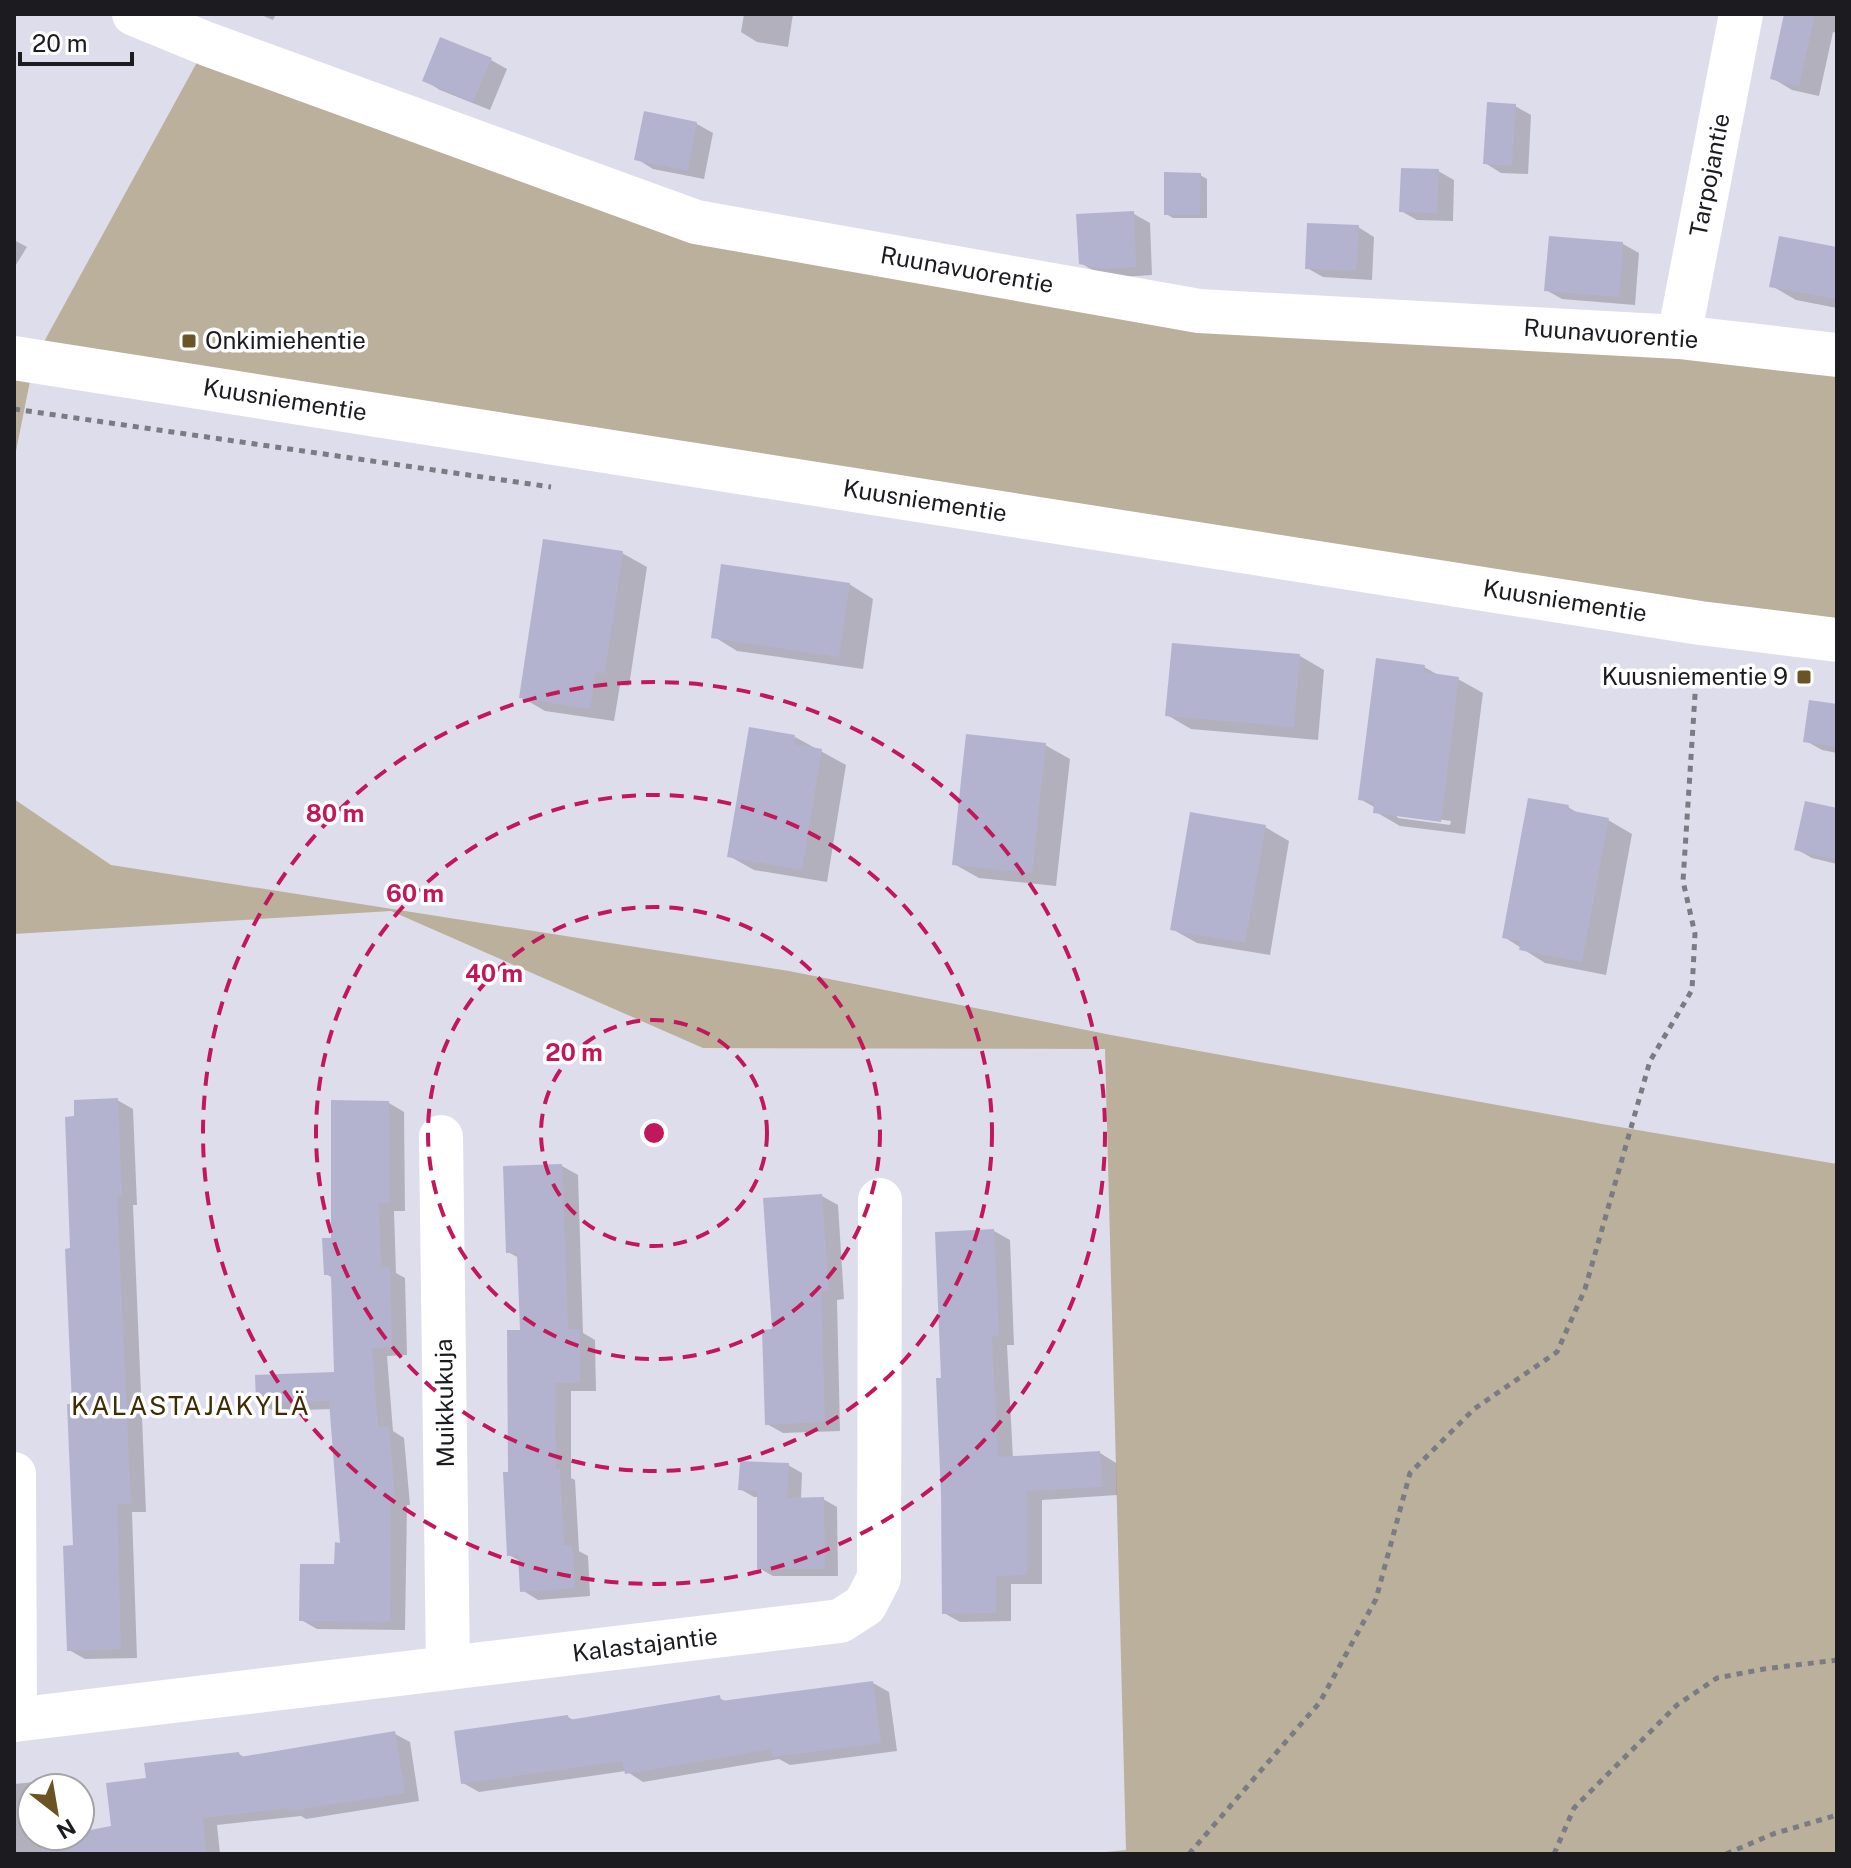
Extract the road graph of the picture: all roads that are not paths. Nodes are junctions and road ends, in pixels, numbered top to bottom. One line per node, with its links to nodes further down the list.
1 (134, 14): 3 (street, Ruunavuorentie)
2 (1741, 14): 3 (street, Tarpojantie)
3 (1679, 337): 4 (street, Ruunavuorentie)
4 (1837, 355)
5 (14, 358): 6 (street, Kuusniementie)
6 (1837, 640)
7 (441, 1137): 10 (street, Muikkukuja)
8 (880, 1200): 10 (street, Kalastajantie)
9 (14, 1474): 11 (street)
10 (448, 1668): 11 (street, Kalastajantie)
11 (15, 1720)

